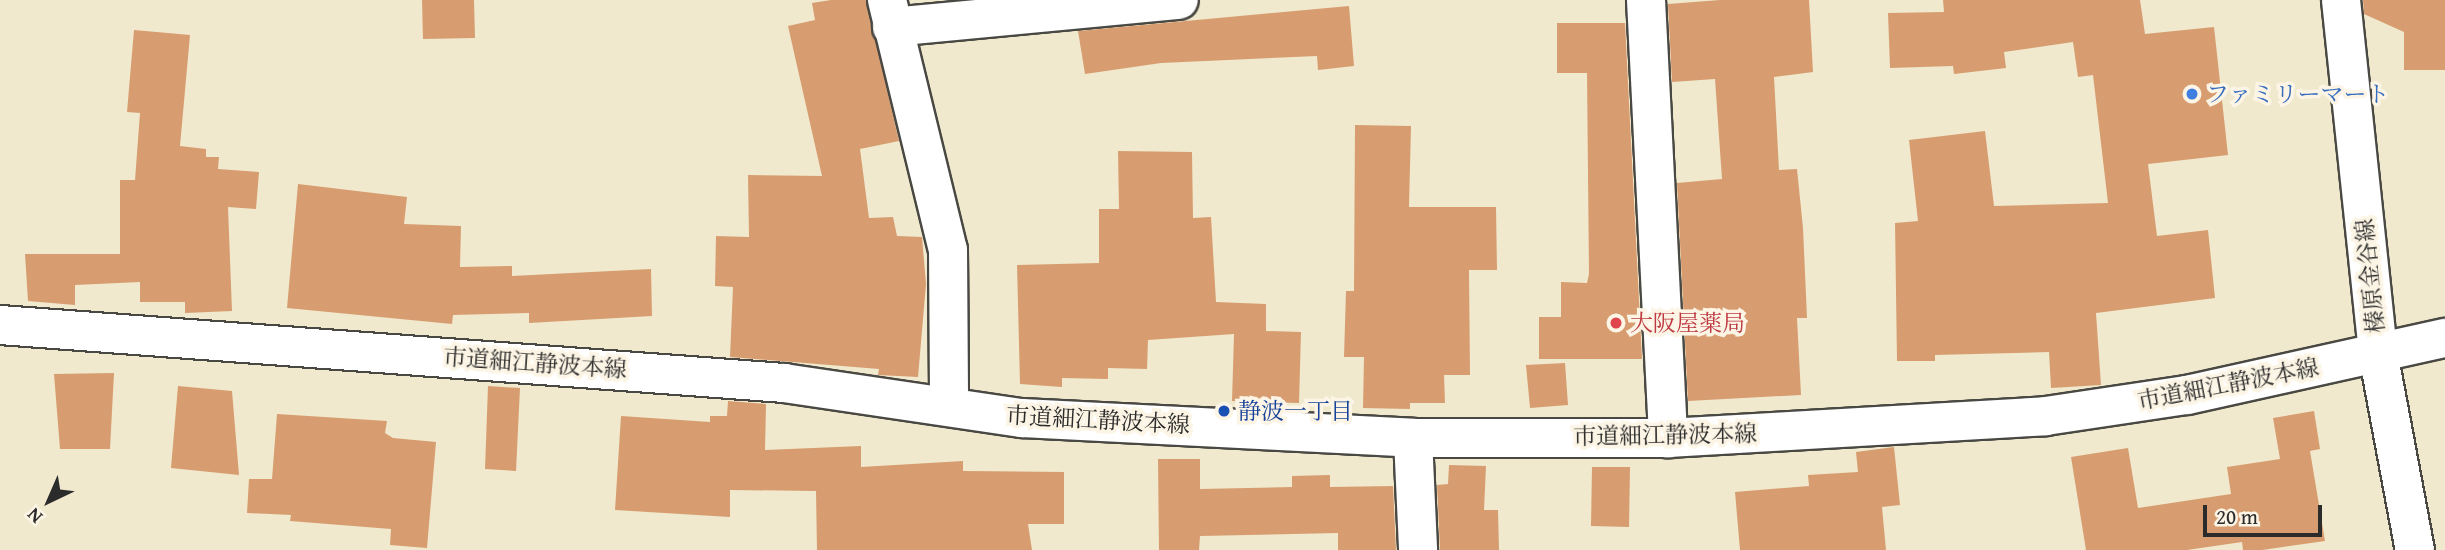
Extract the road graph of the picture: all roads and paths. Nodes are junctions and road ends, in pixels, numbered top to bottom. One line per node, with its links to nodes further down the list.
1 (1179, 0): 4 (street)
2 (1646, 0): 10 (street)
3 (2341, 0): 7 (street, 榛原金谷線)
4 (889, 13): 8 (street)
5 (0, 325): 8 (street, 市道細江静波本線)
6 (2445, 338): 7 (street, 市道細江静波本線)
7 (2378, 353): 10 (street, 市道細江静波本線); 12 (street, 榛原金谷線)
8 (949, 405): 9 (street, 市道細江静波本線)
9 (1413, 438): 10 (street, 市道細江静波本線); 11 (street)
10 (1668, 438)
11 (1418, 550)
12 (2415, 550)

